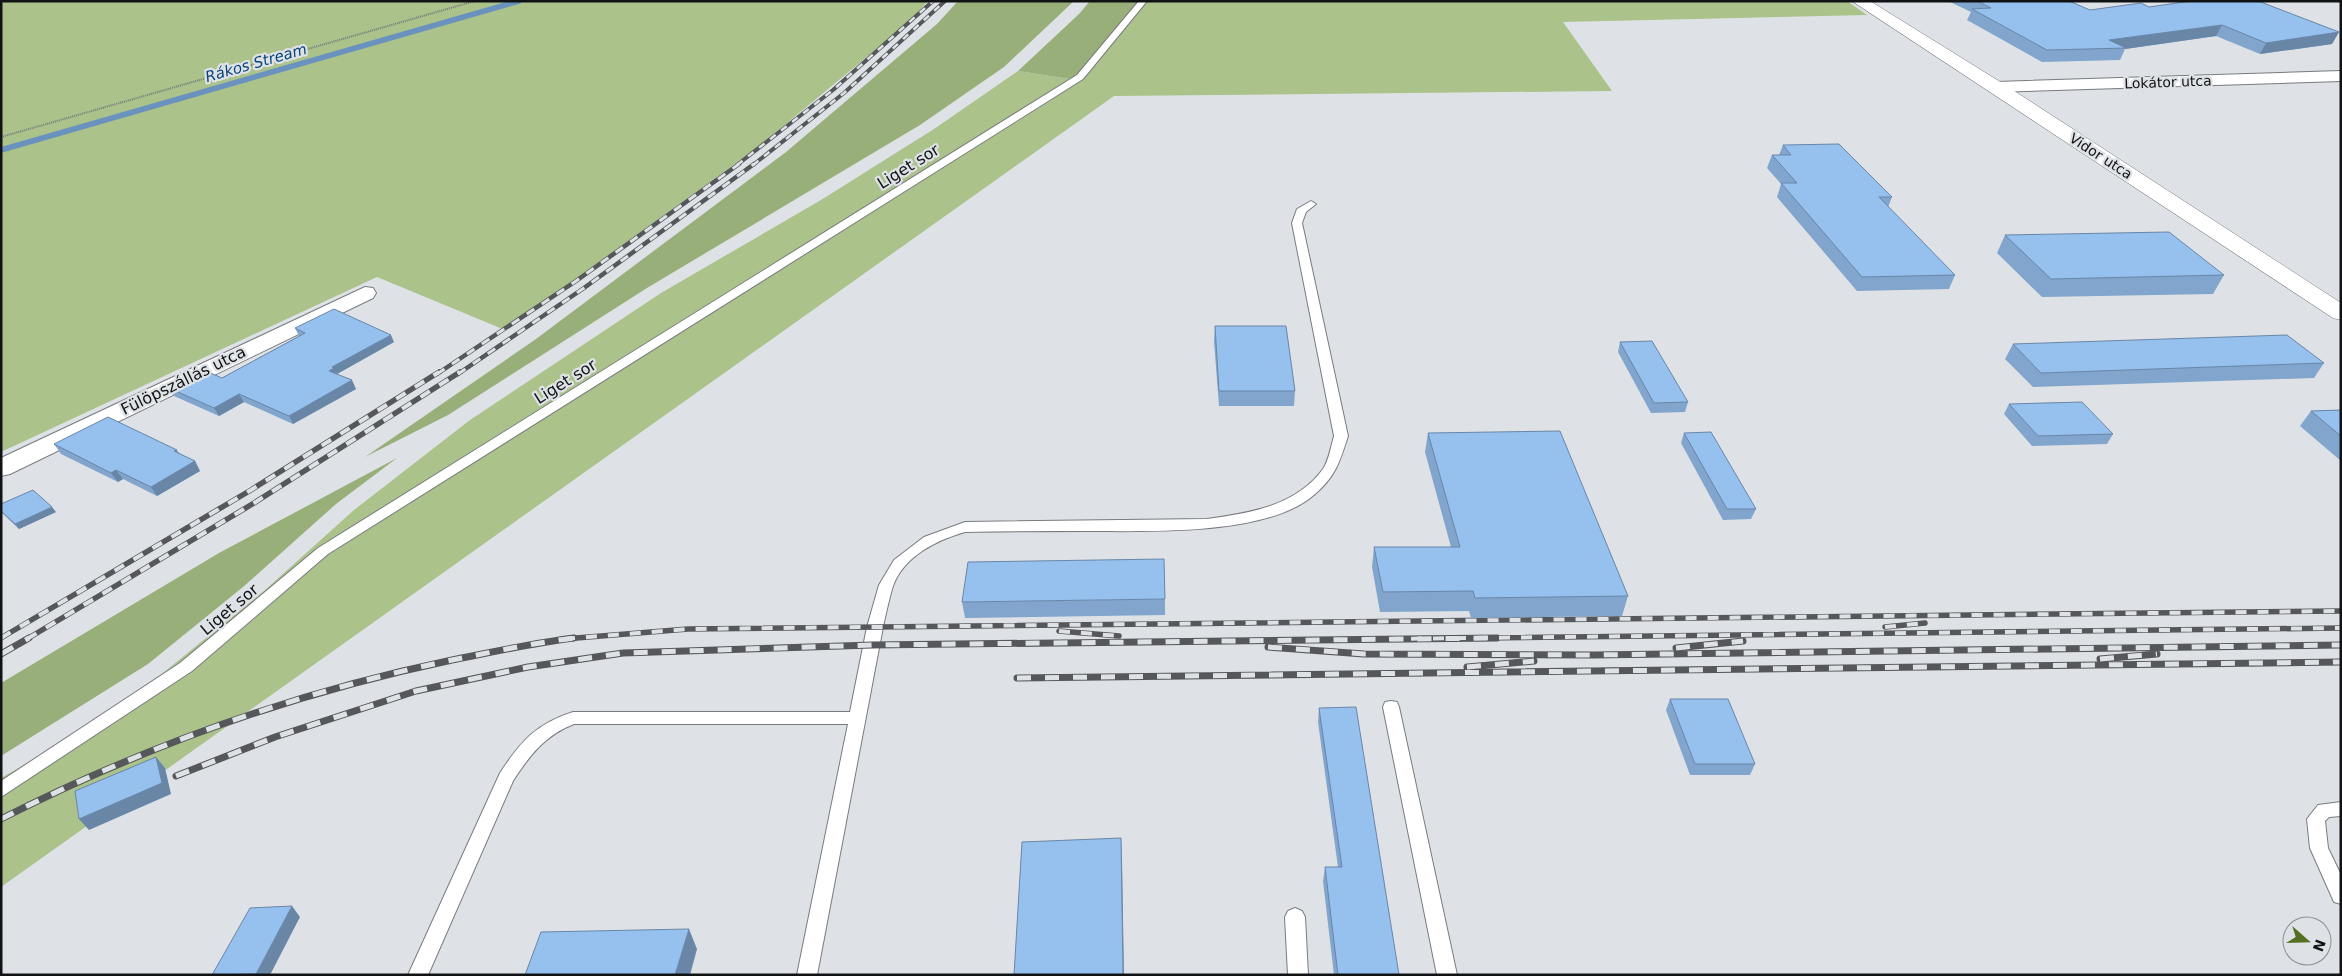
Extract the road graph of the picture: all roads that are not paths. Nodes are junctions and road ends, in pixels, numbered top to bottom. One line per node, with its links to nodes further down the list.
1 (1143, 1): 11 (lane, Liget sor)
2 (1859, 1): 4 (street, Vidor utca)
3 (2341, 76): 4 (street, Lokátor utca)
4 (1996, 87): 7 (street, Vidor utca)
5 (1311, 204): 10 (lane)
6 (364, 293): 8 (street, Fülöpszállás utca)
7 (2341, 313)
8 (1, 468)
9 (1391, 707): 18 (lane)
10 (858, 718): 15 (lane); 16 (lane)
11 (1, 790)
12 (2341, 809): 13 (lane)
13 (2341, 896)
14 (1295, 917): 17 (lane)
15 (418, 975)
16 (808, 975)
17 (1298, 975)
18 (1447, 975)

